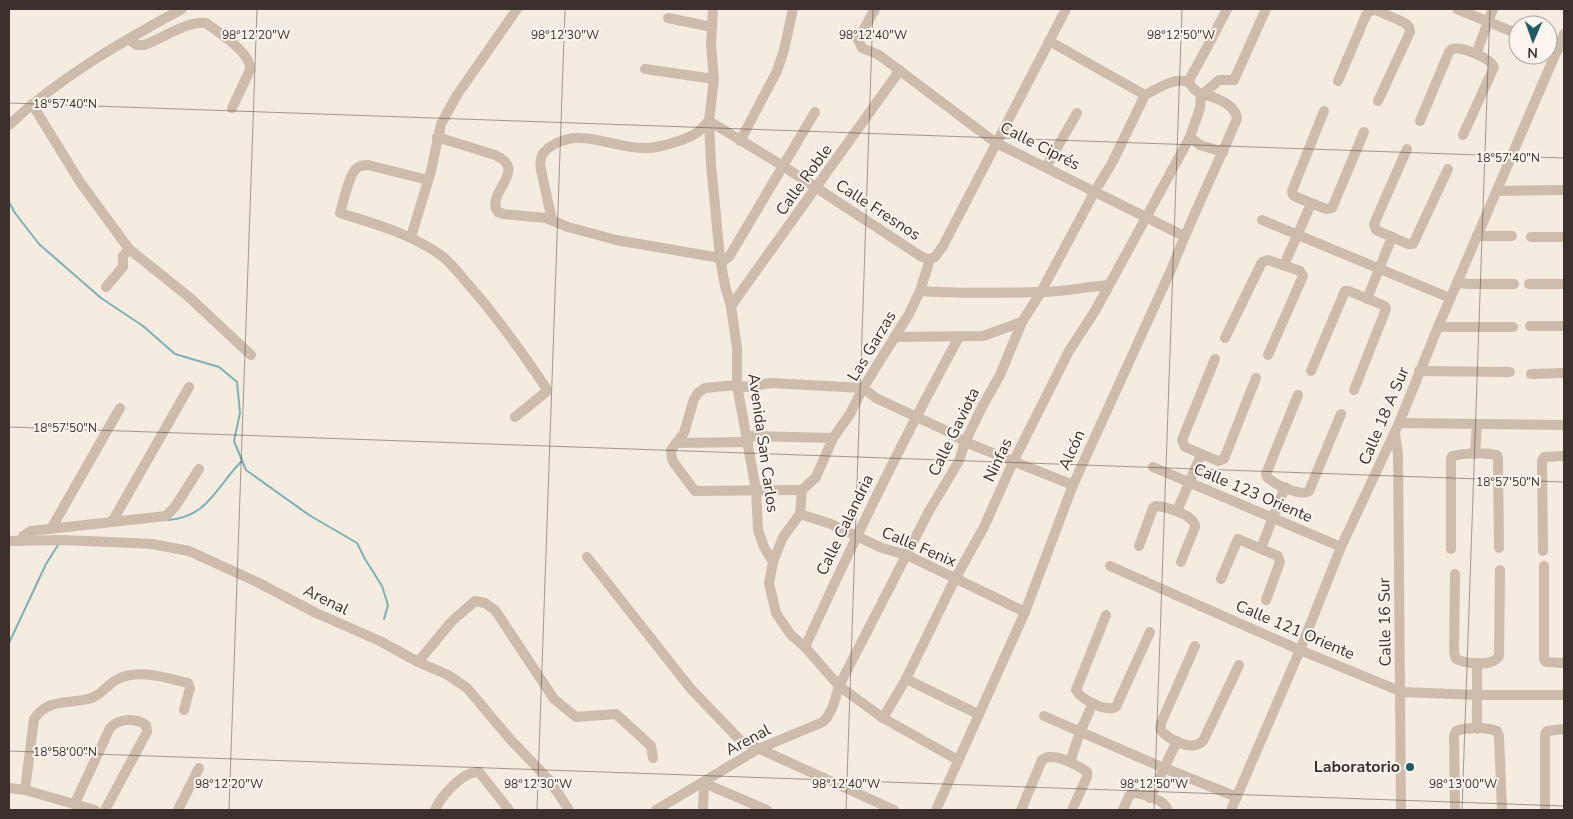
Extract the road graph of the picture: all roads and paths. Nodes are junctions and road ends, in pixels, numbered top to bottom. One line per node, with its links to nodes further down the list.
1 (182, 9): 16 (street)
2 (517, 9): 38 (street)
3 (713, 9): 14 (street, Avenida San Carlos)
4 (793, 9): 40 (street)
5 (875, 9): 21 (street, Calle Ciprés)
6 (1066, 9): 17 (street, Las Garzas)
7 (1227, 9): 24 (street)
8 (1266, 9): 25 (street)
9 (1457, 9): 13 (street)
10 (1494, 9): 13 (street)
11 (1394, 13): 23 (street); 27 (street)
12 (668, 18): 14 (street)
13 (1488, 23): 15 (street); 18 (street)
14 (712, 27): 22 (street, Avenida San Carlos)
15 (1508, 30)
16 (128, 39): 28 (street); 29 (street)
17 (1049, 41): 26 (street); 41 (street, Las Garzas)
18 (1476, 54): 34 (street); 37 (street)
19 (1546, 65): 49 (street, Calle 18 A Sur)
20 (645, 69): 22 (street)
21 (900, 70): 41 (street, Calle Ciprés); 48 (street, Calle Roble)
22 (714, 79): 33 (street, Avenida San Carlos)
23 (1338, 80)
24 (1188, 82): 25 (street); 26 (street)
25 (1202, 94): 39 (street, Ninfas); 43 (street, Alcón)
26 (1145, 95): 51 (street, Calle Gaviota)
27 (1378, 101)
28 (32, 104): 35 (street); 64 (street)
29 (232, 108)
30 (1324, 111): 52 (street)
31 (815, 112): 44 (street)
32 (1078, 113): 45 (street)
33 (708, 121): 40 (street, Calle Fresnos); 54 (street); 66 (street, Avenida San Carlos)
34 (1420, 121)
35 (9, 125)
36 (1364, 132): 52 (street)
37 (1463, 135)
38 (437, 137): 47 (street); 54 (street)
39 (1190, 137): 43 (street); 53 (street, Ninfas)
40 (740, 141): 44 (street, Calle Fresnos)
41 (996, 143): 45 (street, Calle Ciprés); 65 (street, Las Garzas)
42 (1407, 149): 61 (street)
43 (1223, 152): 56 (street, Alcón)
44 (783, 166): 48 (street, Calle Fresnos); 66 (street)
45 (1046, 167): 51 (street, Calle Ciprés)
46 (1448, 169): 61 (street)
47 (428, 180): 60 (street); 60 (street)
48 (817, 188): 65 (street, Calle Fresnos); 79 (street, Calle Roble)
49 (1497, 190): 50 (street); 58 (street, Calle 18 A Sur)
50 (1564, 190)
51 (1094, 191): 53 (street, Calle Ciprés); 76 (street, Calle Gaviota)
52 (1311, 204): 57 (street)
53 (1145, 217): 56 (street, Calle Ciprés); 73 (street, Ninfas)
54 (552, 220): 66 (street)
55 (1262, 220): 57 (street)
56 (1184, 236): 122 (street, Alcón)
57 (1298, 236): 67 (street); 68 (street)
58 (1477, 236): 59 (street); 69 (street, Calle 18 A Sur)
59 (1512, 236)
60 (411, 237): 106 (street)
61 (1392, 237): 68 (street)
62 (1531, 237): 63 (street)
63 (1564, 237)
64 (129, 249): 74 (street); 90 (street)
65 (930, 259): 75 (street, Las Garzas)
66 (720, 260): 79 (street, Avenida San Carlos)
67 (1284, 266): 89 (street); 91 (street)
68 (1380, 269): 77 (street); 78 (street)
69 (1457, 283): 70 (street); 77 (street, Calle 18 A Sur)
70 (1514, 284)
71 (1529, 284): 72 (street)
72 (1564, 284)
73 (1108, 285): 76 (street); 118 (street, Ninfas)
74 (106, 287)
75 (920, 292): 76 (street); 87 (street, Las Garzas)
76 (1041, 292): 80 (street, Calle Gaviota)
77 (1450, 298): 83 (street, Calle 18 A Sur)
78 (1367, 299): 93 (street); 102 (street)
79 (731, 306): 99 (street, Avenida San Carlos)
80 (1022, 322): 85 (street); 86 (street, Calle Gaviota)
81 (1530, 326): 82 (street)
82 (1564, 326)
83 (1438, 327): 84 (street); 94 (street, Calle 18 A Sur)
84 (1513, 327)
85 (991, 335): 86 (street); 88 (street)
86 (1016, 337): 113 (street, Calle Gaviota)
87 (894, 338): 88 (street); 101 (street, Las Garzas)
88 (958, 338): 107 (street, Calle Calandria)
89 (1225, 338)
90 (251, 355)
91 (1268, 355)
92 (1215, 359): 115 (street)
93 (1311, 371)
94 (1419, 371): 95 (street); 110 (street, Calle 18 A Sur)
95 (1510, 372)
96 (1564, 373): 97 (street)
97 (1530, 374)
98 (1256, 378): 115 (street)
99 (737, 385): 101 (street); 112 (street, Avenida San Carlos); 114 (street)
100 (189, 387): 129 (street)
101 (863, 388): 107 (street); 111 (street, Las Garzas)
102 (1354, 390)
103 (1298, 395): 123 (street)
104 (120, 408): 130 (street)
105 (1341, 414): 123 (street)
106 (516, 417)
107 (915, 417): 113 (street); 131 (street, Calle Calandria)
108 (1477, 424): 109 (street); 110 (street); 116 (street)
109 (1564, 424)
110 (1397, 428): 135 (street, Calle 18 A Sur); 163 (street, Calle 16 Sur)
111 (833, 438): 112 (street); 125 (street, Las Garzas)
112 (748, 439): 114 (street); 124 (street, Avenida San Carlos)
113 (966, 442): 118 (street); 140 (street, Calle Gaviota)
114 (676, 443): 124 (street)
115 (1201, 454): 121 (street)
116 (1475, 454): 137 (street); 138 (street)
117 (1564, 456): 139 (street)
118 (1013, 462): 122 (street); 148 (street, Ninfas)
119 (1154, 467): 121 (street, Calle 123 Oriente)
120 (199, 469): 129 (street)
121 (1190, 483): 126 (street); 128 (street, Calle 123 Oriente)
122 (1073, 485): 151 (street, Alcón)
123 (1285, 487): 128 (street)
124 (756, 490): 125 (street); 142 (street, Avenida San Carlos)
125 (802, 490): 127 (street)
126 (1177, 512): 134 (street); 143 (street)
127 (800, 514): 131 (street, Calle Fenix); 142 (street)
128 (1272, 518): 135 (street, Calle 123 Oriente); 136 (street)
129 (112, 522): 130 (street)
130 (51, 529): 133 (street)
131 (856, 536): 140 (street, Calle Fenix); 155 (street, Calle Calandria)
132 (9, 541): 133 (street, Arenal)
133 (21, 541): 157 (street, Arenal)
134 (1139, 546)
135 (1341, 547): 156 (street, Calle 18 A Sur)
136 (1261, 548): 149 (street); 150 (street)
137 (1499, 548)
138 (1451, 549)
139 (1543, 551)
140 (907, 555): 148 (street, Calle Fenix); 162 (street, Calle Gaviota)
141 (587, 557): 175 (street)
142 (773, 562): 155 (street)
143 (1181, 562)
144 (1110, 566): 156 (street, Calle 121 Oriente)
145 (1544, 566): 159 (street)
146 (1500, 570): 158 (street)
147 (1455, 574): 158 (street)
148 (955, 579): 151 (street, Calle Fenix); 161 (street, Ninfas)
149 (1221, 579)
150 (1266, 600)
151 (1025, 612): 168 (street, Alcón)
152 (1106, 616): 166 (street)
153 (1150, 632): 166 (street)
154 (1195, 646): 174 (street)
155 (805, 647): 162 (street)
156 (1300, 650): 163 (street, Calle 121 Oriente); 184 (street, Calle 18 A Sur)
157 (418, 662): 176 (street); 192 (street, Arenal)
158 (1477, 663): 164 (street)
159 (1564, 663)
160 (1239, 665): 174 (street)
161 (906, 679): 168 (street); 170 (street, Ninfas)
162 (839, 686): 170 (street); 175 (street, Arenal)
163 (1402, 692): 164 (street, Calle 121 Oriente); 203 (street, Calle 16 Sur)
164 (1478, 695): 165 (street, Calle 121 Oriente); 171 (street)
165 (1564, 695)
166 (1093, 703): 173 (street)
167 (184, 710): 183 (street)
168 (978, 714): 177 (street, Alcón)
169 (1044, 716): 173 (street)
170 (883, 718): 177 (street)
171 (1477, 729): 204 (street); 205 (street)
172 (1564, 729): 206 (street)
173 (1080, 732): 178 (street); 180 (street)
174 (1177, 741): 180 (street)
175 (758, 749): 181 (street, Arenal); 196 (street)
176 (653, 758)
177 (958, 760): 197 (street, Alcón)
178 (1070, 762): 198 (street); 199 (street)
179 (199, 768): 189 (street)
180 (1164, 768): 184 (street); 185 (street)
181 (704, 783): 193 (street, Arenal); 194 (street); 195 (street)
182 (9, 788): 183 (street)
183 (25, 790): 186 (street)
184 (1237, 797): 202 (street, Calle 18 A Sur)
185 (1150, 798): 200 (street); 201 (street)
186 (75, 804): 187 (street); 188 (street)
187 (95, 810)
188 (105, 810)
189 (178, 810)
190 (435, 810): 191 (street)
191 (510, 810)
192 (569, 810)
193 (656, 810)
194 (703, 810)
195 (767, 810)
196 (894, 810)
197 (936, 810)
198 (1021, 810)
199 (1072, 810)
200 (1123, 810)
201 (1168, 810)
202 (1231, 810)
203 (1401, 810)
204 (1455, 810)
205 (1502, 810)
206 (1545, 810)

